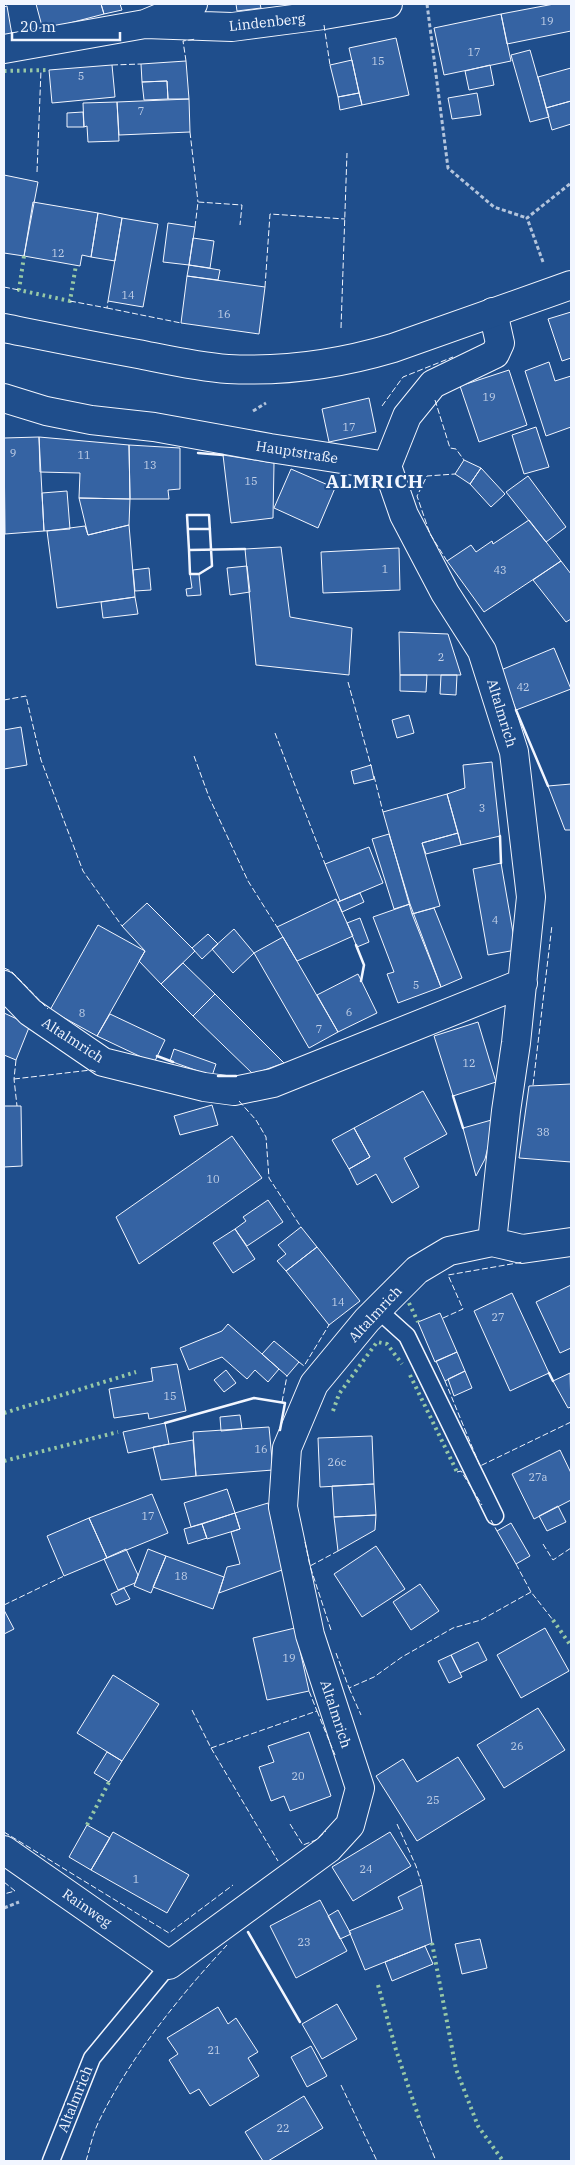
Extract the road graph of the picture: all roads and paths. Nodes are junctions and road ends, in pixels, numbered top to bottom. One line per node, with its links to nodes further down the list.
1 (193, 4): 4 (street, Lindenberg)
2 (388, 4): 4 (street, Lindenberg)
3 (427, 4): 7 (path)
4 (145, 24): 5 (street, Lindenberg)
5 (4, 49)
6 (571, 183): 7 (path)
7 (527, 218): 8 (path)
8 (563, 288): 9 (street)
9 (493, 312): 10 (street); 14 (street)
10 (4, 328)
11 (4, 398): 14 (street, Hauptstraße)
12 (267, 402): 13 (path)
13 (249, 413)
14 (387, 466): 15 (street, Altalmrich)
15 (523, 984): 16 (street, Altalmrich); 17 (street, Altalmrich)
16 (4, 985)
17 (492, 1242): 18 (street, Altalmrich); 19 (street, Altalmrich)
18 (571, 1242)
19 (377, 1309): 20 (lane); 22 (street, Altalmrich)
20 (495, 1516)
21 (4, 1850): 22 (street, Rainweg)
22 (170, 1964): 23 (lane, Altalmrich)
23 (51, 2161)

